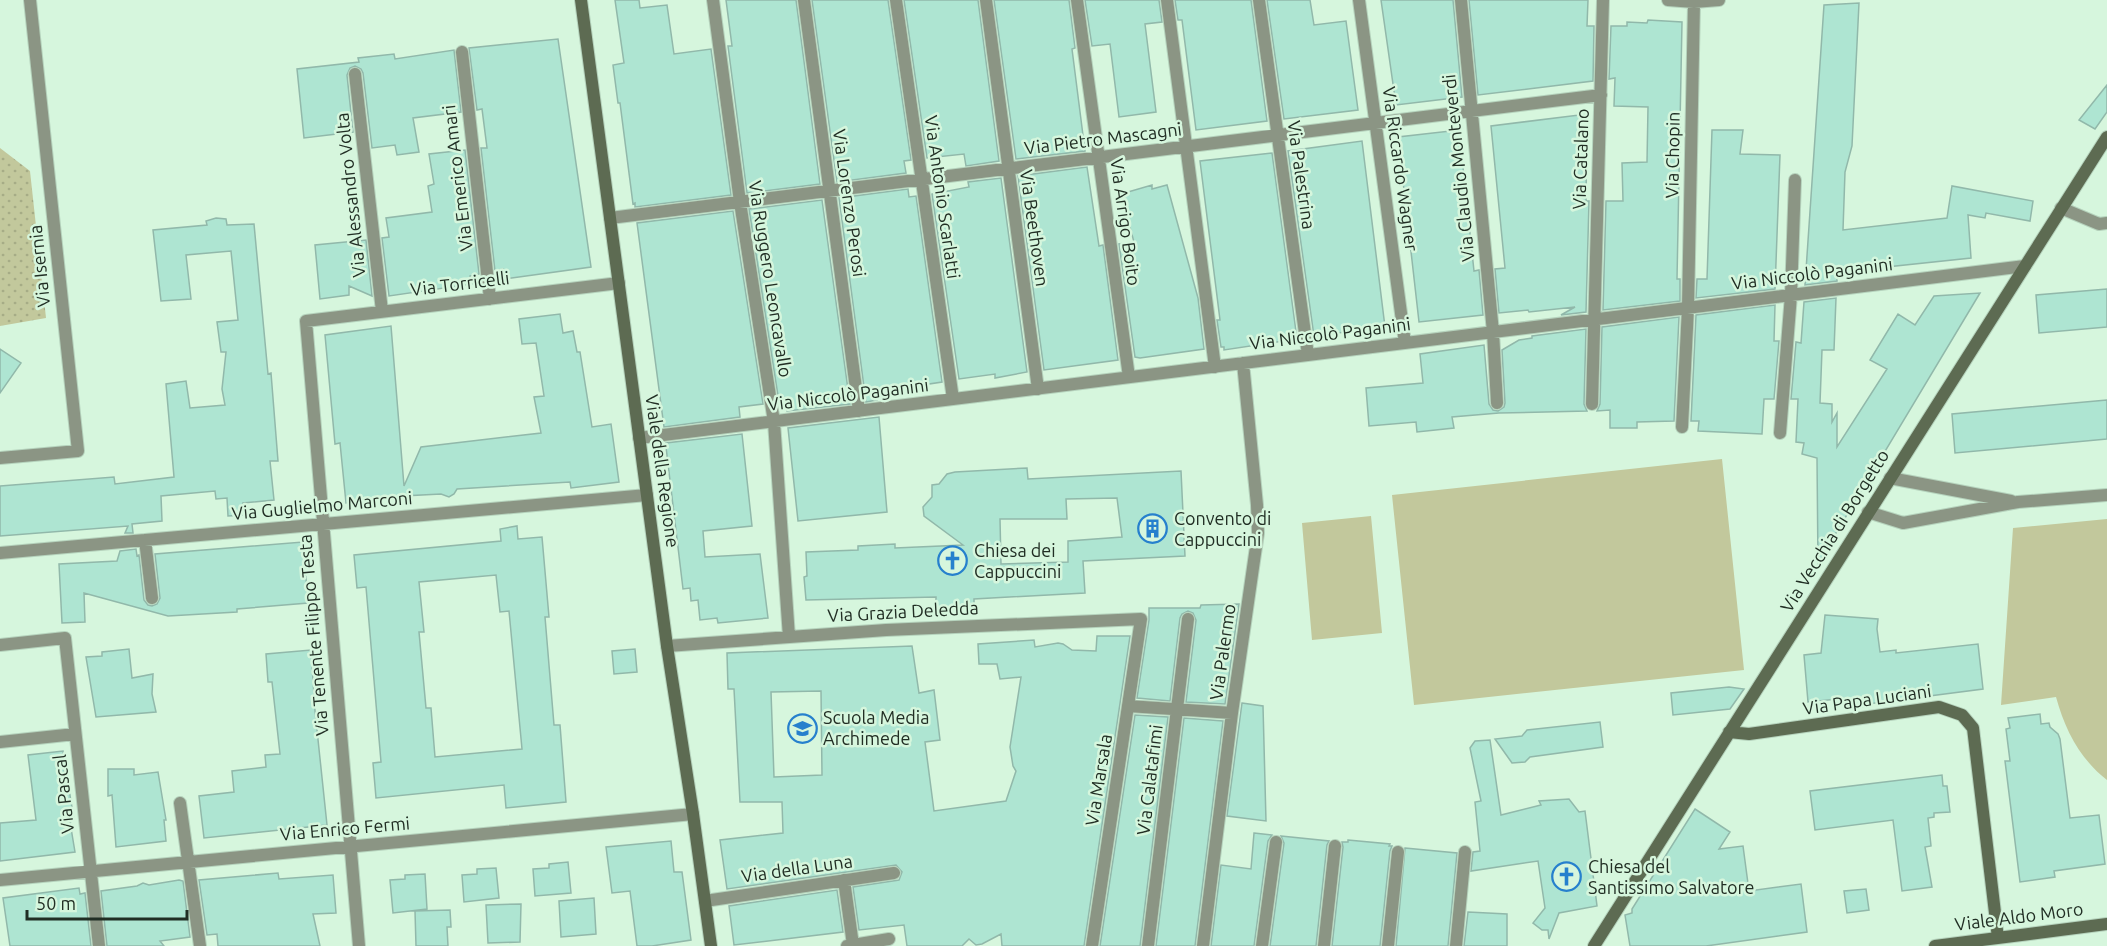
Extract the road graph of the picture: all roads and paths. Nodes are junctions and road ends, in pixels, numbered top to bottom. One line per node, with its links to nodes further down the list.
1 (30, 0): 56 (street, Via Isernia)
2 (581, 0): 31 (main road, Viale della Regione)
3 (713, 0): 29 (street, Via Ruggero Leoncavallo)
4 (804, 0): 28 (street, Via Lorenzo Perosi)
5 (896, 0): 26 (street, Via Antonio Scarlatti)
6 (986, 0): 25 (street, Via Beethoven)
7 (1077, 0): 24 (street, Via Arrigo Boito)
8 (1167, 0): 23 (street)
9 (1259, 0): 21 (street, Via Palestrina)
10 (1359, 0): 20 (street, Via Riccardo Wagner)
11 (1461, 0): 19 (street, Via Claudio Monteverdi)
12 (1603, 0): 18 (street, Via Catalano)
13 (1668, 0): 15 (street)
14 (1719, 0): 15 (street)
15 (1694, 2): 37 (street, Via Chopin)
16 (462, 52): 36 (street, Via Emerico Amari)
17 (355, 74): 38 (street, Via Alessandro Volta)
18 (1601, 95): 19 (street, Via Pietro Mascagni); 39 (street, Via Catalano)
19 (1472, 111): 20 (street, Via Pietro Mascagni); 41 (street, Via Claudio Monteverdi)
20 (1376, 123): 21 (street, Via Pietro Mascagni); 42 (street, Via Riccardo Wagner)
21 (1278, 135): 23 (street, Via Pietro Mascagni); 43 (street, Via Palestrina)
22 (2107, 137): 30 (main road, Via Vecchia di Borgetto)
23 (1186, 147): 24 (street, Via Pietro Mascagni); 45 (street)
24 (1098, 157): 25 (street, Via Pietro Mascagni); 46 (street, Via Arrigo Boito)
25 (1008, 168): 26 (street, Via Pietro Mascagni); 47 (street, Via Beethoven)
26 (922, 179): 28 (street, Via Pietro Mascagni); 48 (street, Via Antonio Scarlatti)
27 (1795, 180): 35 (street)
28 (829, 191): 29 (street, Via Pietro Mascagni); 51 (street, Via Lorenzo Perosi)
29 (740, 202): 31 (street, Via Pietro Mascagni); 52 (street, Via Ruggero Leoncavallo)
30 (2061, 208): 32 (street); 33 (main road, Via Vecchia di Borgetto)
31 (610, 218): 34 (main road, Viale della Regione)
32 (2107, 223)
33 (2025, 266): 35 (street, Via Niccolò Paganini); 57 (main road, Via Vecchia di Borgetto)
34 (619, 283): 36 (street, Via Torricelli); 55 (main road, Viale della Regione)
35 (1791, 295): 37 (street, Via Niccolò Paganini); 54 (street)
36 (490, 299): 38 (street, Via Torricelli)
37 (1688, 308): 39 (street, Via Niccolò Paganini); 53 (street, Via Chopin)
38 (382, 311): 40 (street, Via Torricelli)
39 (1594, 319): 41 (street, Via Niccolò Paganini); 50 (street, Via Catalano)
40 (306, 321): 62 (street, Via Tenente Filippo Testa)
41 (1493, 332): 42 (street, Via Niccolò Paganini); 49 (street, Via Claudio Monteverdi)
42 (1405, 343): 43 (street, Via Niccolò Paganini)
43 (1308, 355): 44 (street, Via Niccolò Paganini)
44 (1243, 363): 45 (street, Via Niccolò Paganini); 73 (street, Via Palermo)
45 (1215, 366): 46 (street, Via Niccolò Paganini)
46 (1129, 377): 47 (street, Via Niccolò Paganini)
47 (1038, 388): 48 (street, Via Niccolò Paganini)
48 (953, 399): 51 (street, Via Niccolò Paganini)
49 (1497, 403)
50 (1592, 404)
51 (859, 411): 52 (street, Via Niccolò Paganini)
52 (774, 422): 55 (street, Via Niccolò Paganini); 68 (street, Via Ruggero Leoncavallo)
53 (1682, 427)
54 (1780, 433)
55 (639, 438): 58 (main road, Viale della Regione)
56 (0, 458)
57 (1890, 478): 60 (street); 61 (main road, Via Vecchia di Borgetto)
58 (647, 495): 62 (street, Via Guglielmo Marconi); 70 (main road, Viale della Regione)
59 (2107, 495): 60 (street)
60 (2018, 502): 61 (street)
61 (1868, 512): 74 (main road, Via Vecchia di Borgetto)
62 (323, 524): 63 (street, Via Guglielmo Marconi); 81 (street, Via Tenente Filippo Testa)
63 (145, 540): 64 (street, Via Guglielmo Marconi); 65 (street)
64 (0, 553)
65 (152, 598)
66 (1141, 619): 68 (street, Via Grazia Deledda); 71 (street, Via Marsala)
67 (1188, 619): 72 (street, Via Calatafimi)
68 (789, 637): 70 (street, Via Grazia Deledda)
69 (0, 645): 75 (street, Via Pascal)
70 (668, 646): 78 (main road, Viale della Regione)
71 (1128, 706): 72 (street); 98 (street, Via Marsala)
72 (1177, 709): 73 (street); 99 (street, Via Calatafimi)
73 (1232, 713): 100 (street, Via Palermo)
74 (1729, 732): 91 (main road, Via Papa Luciani); 105 (main road, Via Vecchia di Borgetto)
75 (75, 734): 76 (street); 85 (street, Via Pascal)
76 (0, 742)
77 (180, 803): 84 (street)
78 (693, 814): 81 (street, Via Enrico Fermi); 89 (main road, Viale della Regione)
79 (1276, 842): 101 (street)
80 (1335, 846): 102 (street)
81 (350, 847): 84 (street, Via Enrico Fermi); 95 (street, Via Tenente Filippo Testa)
82 (1398, 852): 103 (street)
83 (1465, 852): 104 (street)
84 (190, 862): 85 (street, Via Enrico Fermi); 94 (street)
85 (90, 872): 87 (street, Via Enrico Fermi); 93 (street, Via Pascal)
86 (894, 873): 88 (street, Via della Luna)
87 (0, 880)
88 (844, 880): 89 (street, Via della Luna); 97 (street)
89 (705, 901): 96 (main road, Viale della Regione)
90 (2107, 924): 91 (main road, Viale Aldo Moro)
91 (1998, 938): 106 (main road, Viale Aldo Moro)
92 (890, 939): 97 (street)
93 (99, 946)
94 (200, 946)
95 (359, 946)
96 (711, 946)
97 (850, 946)
98 (1092, 946)
99 (1148, 946)
100 (1203, 946)
101 (1262, 946)
102 (1324, 946)
103 (1388, 946)
104 (1455, 946)
105 (1594, 946)
106 (1935, 946)

